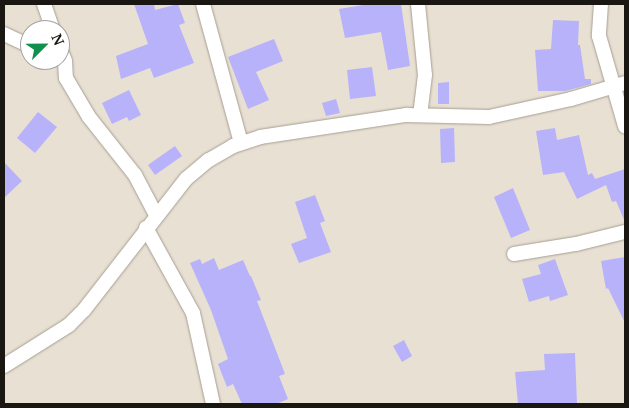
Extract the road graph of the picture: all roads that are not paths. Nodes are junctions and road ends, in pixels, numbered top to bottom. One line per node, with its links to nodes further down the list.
1 (44, 4): 5 (street)
2 (203, 4): 12 (street)
3 (418, 4): 10 (street)
4 (601, 4): 9 (street)
5 (50, 20)
6 (4, 34): 7 (street)
7 (20, 41)
8 (65, 70): 13 (street)
9 (620, 85): 10 (street); 11 (street)
10 (420, 114): 12 (street)
11 (625, 126)
12 (240, 143): 13 (street)
13 (156, 215): 14 (street)
14 (146, 228): 17 (street); 18 (street)
15 (625, 232): 16 (street)
16 (514, 254)
17 (4, 366)
18 (213, 404)

